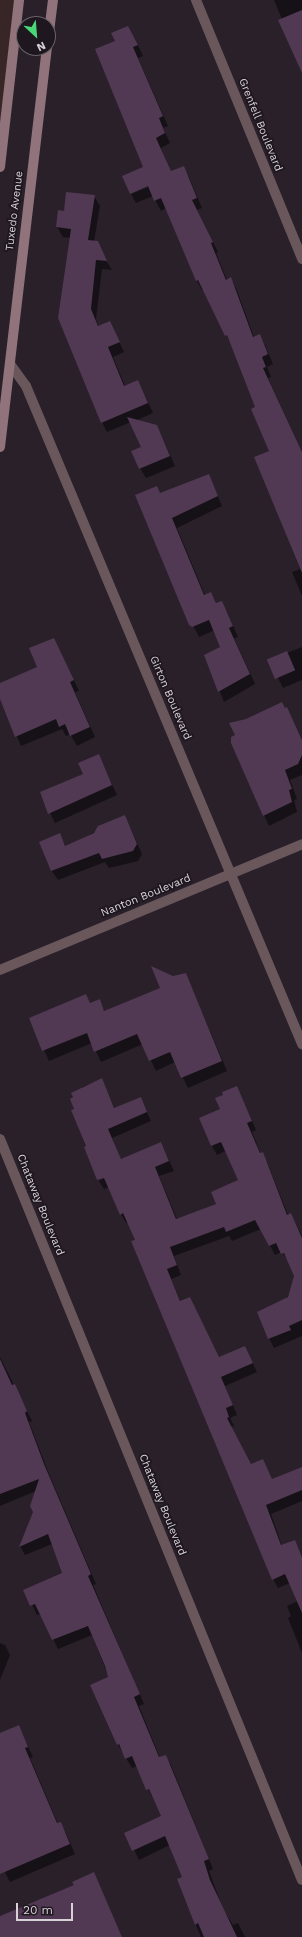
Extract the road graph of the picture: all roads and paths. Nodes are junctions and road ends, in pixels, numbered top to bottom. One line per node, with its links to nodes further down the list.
1 (19, 0): 6 (main road, Tuxedo Avenue)
2 (53, 0): 4 (main road)
3 (196, 0): 7 (street, Grenfell Boulevard)
4 (51, 16)
5 (46, 56): 8 (main road, Tuxedo Avenue)
6 (0, 167)
7 (302, 259)
8 (10, 364): 9 (main road, Tuxedo Avenue); 11 (street, Girton Boulevard)
9 (0, 447)
10 (302, 844): 11 (street, Nanton Boulevard)
11 (231, 874): 12 (street, Nanton Boulevard); 13 (street, Girton Boulevard)
12 (0, 970)
13 (302, 1044)
14 (0, 1139): 15 (street, Chataway Boulevard)
15 (302, 1880)

